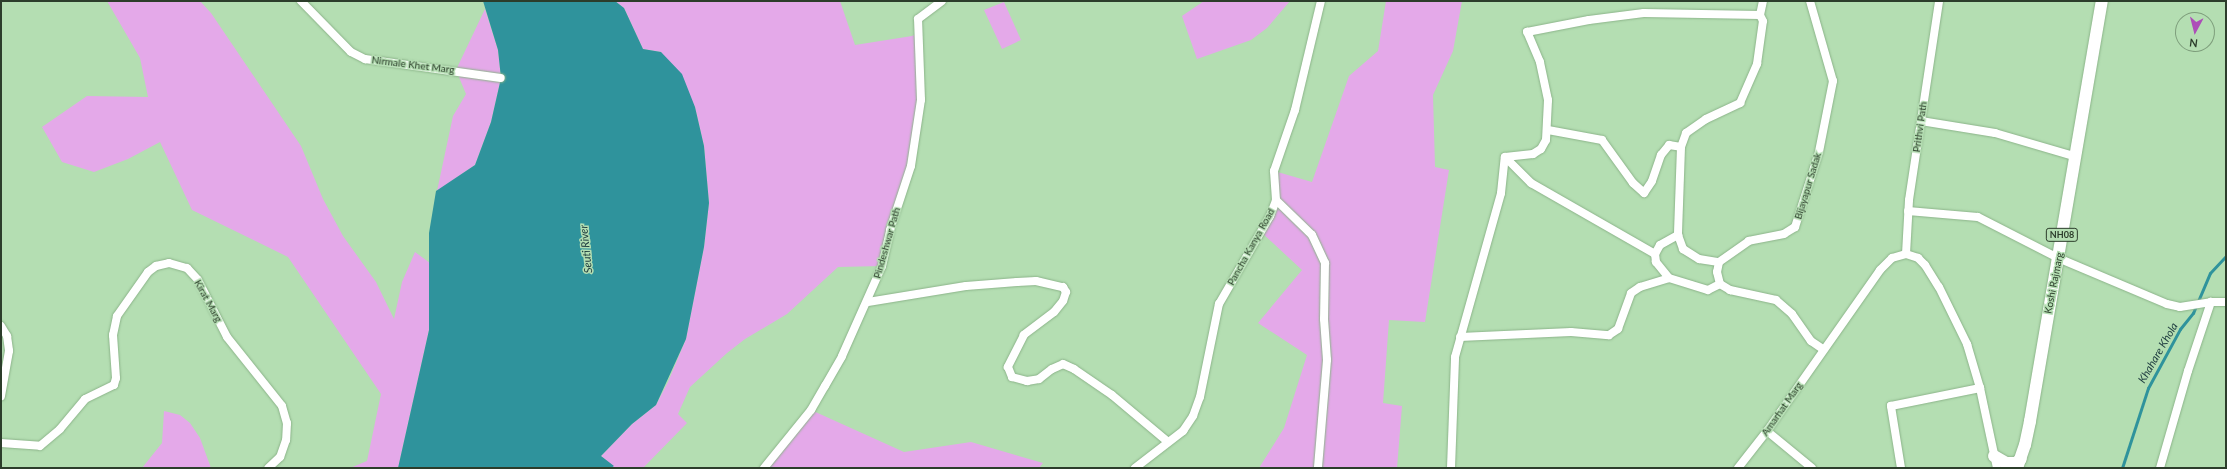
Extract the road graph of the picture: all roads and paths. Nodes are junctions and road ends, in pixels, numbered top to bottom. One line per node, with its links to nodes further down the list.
1 (301, 1): 9 (street, Nirmale Khet Marg)
2 (942, 1): 24 (street, Pindeshwar Path)
3 (1321, 1): 15 (street, Pancha Kanya Road)
4 (1763, 1): 8 (street)
5 (1810, 1): 21 (street, Bijayapur Sadak)
6 (1939, 1): 10 (street, Prithvi Path)
7 (2102, 1): 14 (main road, Koshi Rajmarg / NH08)
8 (1760, 15): 11 (street); 12 (street)
9 (501, 78)
10 (1921, 121): 14 (street); 16 (street, Prithvi Path)
11 (1548, 130): 12 (street); 13 (street)
12 (1681, 147): 17 (street)
13 (1505, 157): 18 (street); 28 (street)
14 (2076, 157): 20 (main road, Koshi Rajmarg / NH08)
15 (1276, 200): 33 (street, Pancha Kanya Road); 40 (street)
16 (1908, 211): 19 (street, Prithvi Path); 20 (street)
17 (1678, 235): 18 (street); 21 (street)
18 (1655, 254): 22 (street)
19 (1906, 254): 29 (street); 30 (street)
20 (2058, 258): 25 (street); 36 (main road, Koshi Rajmarg / NH08)
21 (1719, 262): 23 (street)
22 (1669, 278): 23 (street); 28 (street)
23 (1720, 284): 29 (street)
24 (868, 302): 33 (street); 38 (street, Pindeshwar Path)
25 (2208, 302): 26 (street); 45 (street)
26 (2226, 302)
27 (1, 326): 31 (street)
28 (1460, 337): 41 (street)
29 (1823, 349): 32 (street, Amarhat Marg)
30 (1980, 388): 35 (street); 44 (street)
31 (1, 396)
32 (1767, 431): 42 (street, Amarhat Marg); 43 (street)
33 (1168, 442): 39 (street, Pancha Kanya Road)
34 (1, 443): 37 (street, Kirat Marg)
35 (1996, 462): 36 (main road)
36 (2019, 464)
37 (268, 468)
38 (764, 468)
39 (1135, 468)
40 (1318, 468)
41 (1451, 468)
42 (1738, 468)
43 (1812, 468)
44 (1900, 468)
45 (2160, 468)

